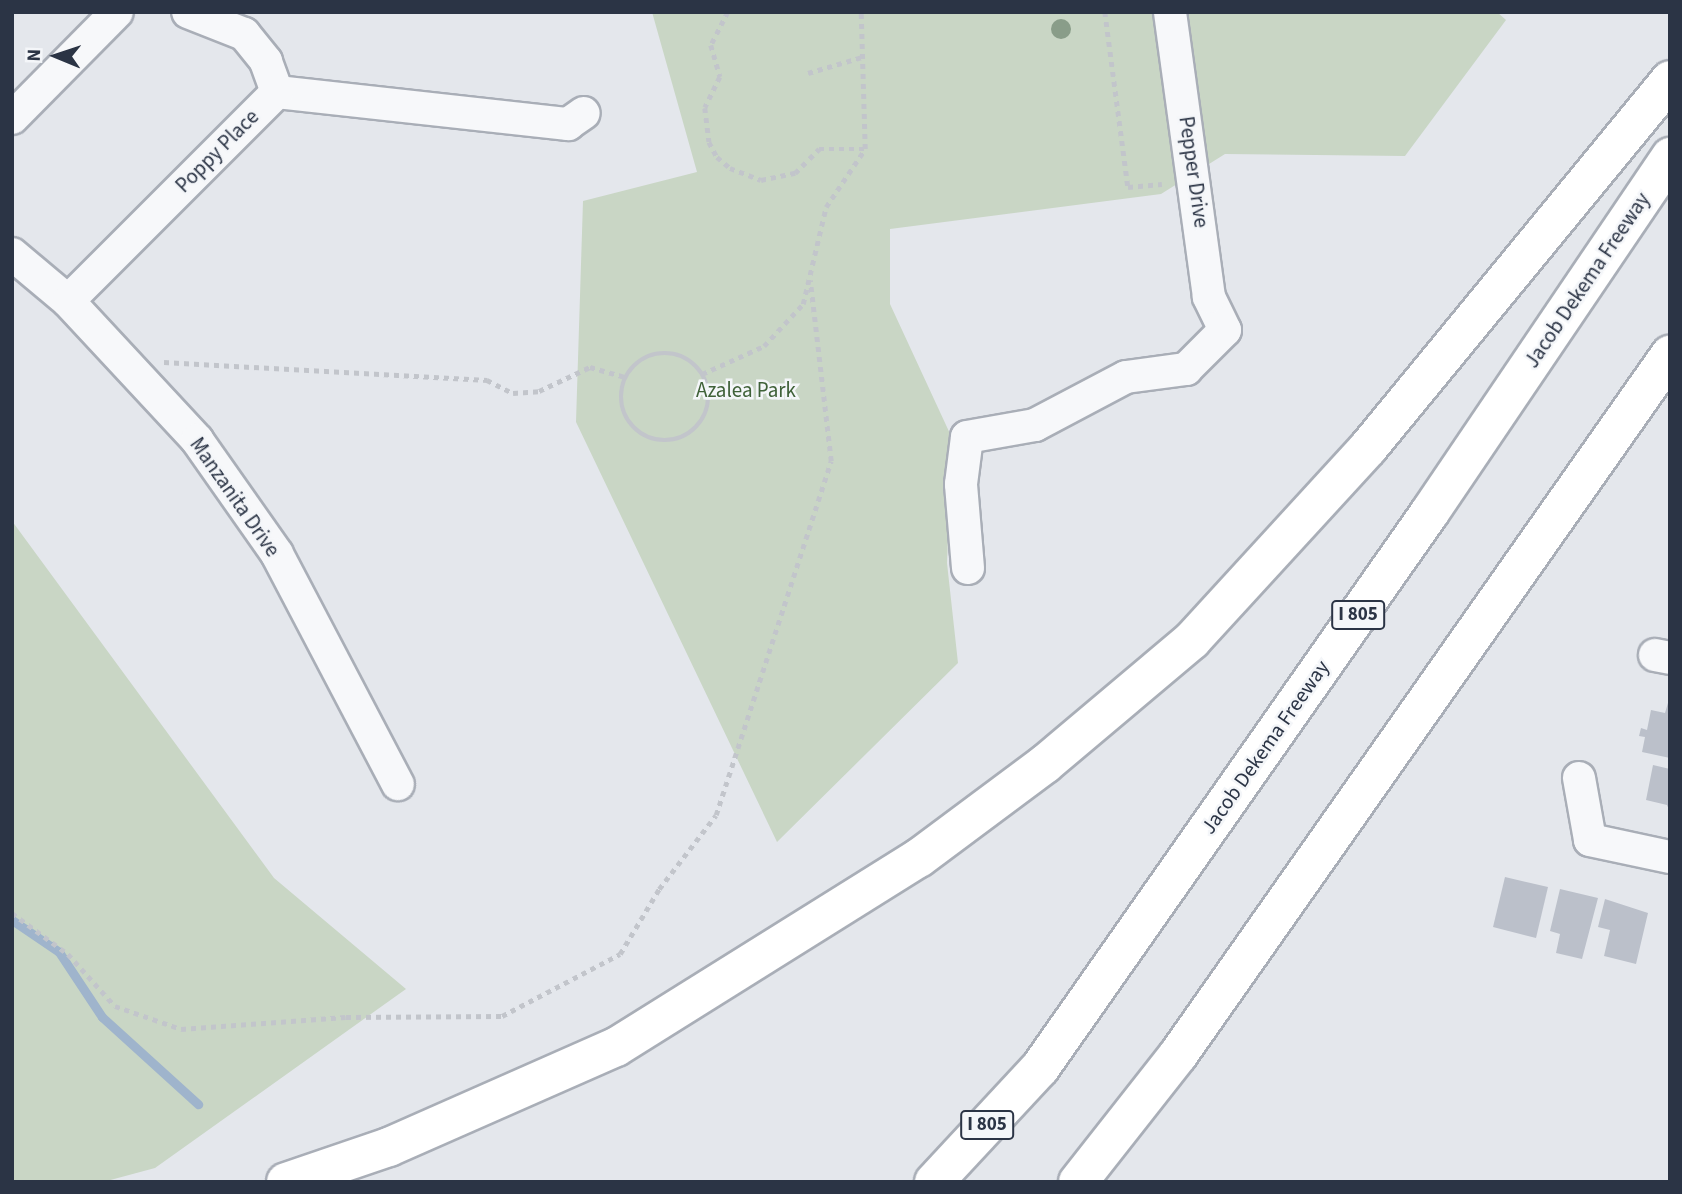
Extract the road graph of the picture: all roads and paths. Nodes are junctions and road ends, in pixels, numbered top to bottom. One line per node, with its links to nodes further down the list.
1 (117, 12): 12 (street)
2 (188, 12): 10 (street, Poppy Place)
3 (727, 12): 13 (path)
4 (861, 12): 7 (path)
5 (1105, 12): 15 (path)
6 (1170, 12): 23 (street, Pepper Drive)
7 (862, 57): 8 (path); 13 (path)
8 (808, 73)
9 (1670, 80): 28 (highway)
10 (277, 92): 11 (street); 18 (street, Poppy Place)
11 (584, 113)
12 (12, 118)
13 (865, 149): 17 (path)
14 (1670, 157): 29 (highway, Jacob Dekema Freeway / I 805)
15 (1162, 184)
16 (12, 254): 18 (street, Manzanita Drive)
17 (810, 280): 21 (path); 27 (path)
18 (68, 301): 20 (street, Manzanita Drive)
19 (1670, 355): 30 (highway)
20 (125, 363): 22 (path); 25 (street, Manzanita Drive)
21 (702, 374): 22 (path); 22 (path)
22 (626, 377)
23 (968, 568)
24 (1578, 779): 26 (street)
25 (398, 784)
26 (1670, 857)
27 (12, 913)
28 (286, 1182)
29 (934, 1182)
30 (1079, 1182)

